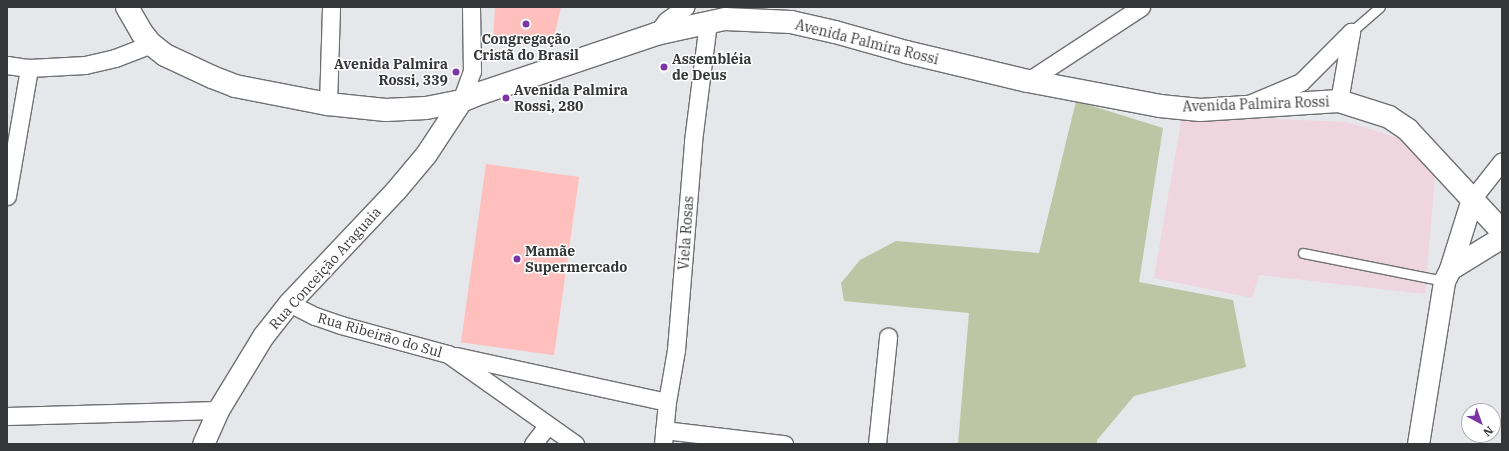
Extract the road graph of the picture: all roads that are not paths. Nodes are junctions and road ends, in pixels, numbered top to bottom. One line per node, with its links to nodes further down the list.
1 (127, 7): 10 (main road, Avenida Palmira Rossi)
2 (331, 7): 16 (street)
3 (471, 7): 14 (street)
4 (685, 7): 9 (street)
5 (1141, 7): 13 (street)
6 (1380, 7): 8 (lane)
7 (708, 22): 9 (main road, Avenida Palmira Rossi); 13 (main road, Avenida Palmira Rossi); 28 (street, Viela Rosas)
8 (1351, 32): 15 (street); 17 (street)
9 (656, 34): 14 (main road, Avenida Palmira Rossi)
10 (151, 44): 12 (street); 16 (main road, Avenida Palmira Rossi)
11 (7, 65): 12 (street)
12 (29, 68): 19 (street)
13 (1028, 81): 17 (main road, Avenida Palmira Rossi)
14 (461, 101): 16 (main road, Avenida Palmira Rossi); 25 (street, Rua Conceição Araguaia)
15 (1340, 101): 17 (main road, Avenida Palmira Rossi); 20 (main road, Avenida Palmira Rossi)
16 (328, 104)
17 (1241, 108)
18 (1502, 161): 20 (street)
19 (7, 196)
20 (1472, 199): 21 (main road, Avenida Palmira Rossi); 24 (street)
21 (1502, 231)
22 (1502, 237): 24 (street)
23 (1303, 253): 24 (lane)
24 (1447, 275): 38 (street)
25 (289, 303): 27 (street, Rua Ribeirão do Sul); 29 (street, Rua Conceição Araguaia)
26 (888, 337): 37 (street)
27 (448, 354): 28 (street); 31 (street, Rua Ribeirão do Sul)
28 (666, 402): 32 (street, Viela Rosas)
29 (218, 410): 30 (street); 33 (street, Rua Conceição Araguaia)
30 (7, 416)
31 (548, 425): 34 (street); 35 (street, Rua Ribeirão do Sul)
32 (664, 437): 36 (street)
33 (203, 444)
34 (532, 444)
35 (575, 444)
36 (784, 444)
37 (877, 444)
38 (1418, 444)

